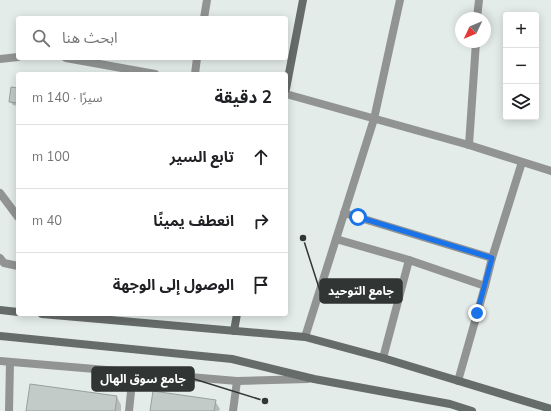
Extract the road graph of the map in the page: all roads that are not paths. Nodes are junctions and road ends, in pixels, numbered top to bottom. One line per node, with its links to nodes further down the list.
1 (207, 0): 6 (street)
2 (302, 0): 14 (main road)
3 (400, 0): 16 (street)
4 (478, 0): 5 (street)
5 (477, 12)
6 (204, 16)
7 (476, 48): 17 (street)
8 (16, 57): 9 (street)
9 (0, 59)
10 (77, 60): 12 (street)
11 (197, 60): 13 (street)
12 (144, 72)
13 (195, 72)
14 (288, 78)
15 (288, 95): 16 (street)
16 (374, 119): 17 (street); 21 (street)
17 (469, 145): 18 (street)
18 (522, 162): 19 (street); 25 (street)
19 (551, 171)
20 (0, 193): 22 (street)
21 (344, 213): 23 (street); 25 (street)
22 (16, 214)
23 (336, 239): 26 (street); 35 (street)
24 (0, 258): 27 (street)
25 (492, 258): 28 (street)
26 (409, 260): 28 (street); 36 (street)
27 (16, 266)
28 (485, 286): 42 (street)
29 (0, 310): 30 (main road)
30 (16, 312)
31 (65, 316): 33 (main road)
32 (237, 316): 33 (main road)
33 (234, 331): 35 (main road)
34 (0, 336): 40 (main road)
35 (305, 337): 36 (main road)
36 (383, 358): 42 (main road)
37 (0, 361): 38 (street)
38 (10, 362): 39 (street); 44 (street)
39 (133, 372): 41 (street); 45 (street)
40 (314, 379): 41 (street); 47 (main road)
41 (237, 381): 46 (street)
42 (458, 381): 43 (main road)
43 (551, 408)
44 (10, 411)
45 (129, 411)
46 (233, 411)
47 (472, 411)

